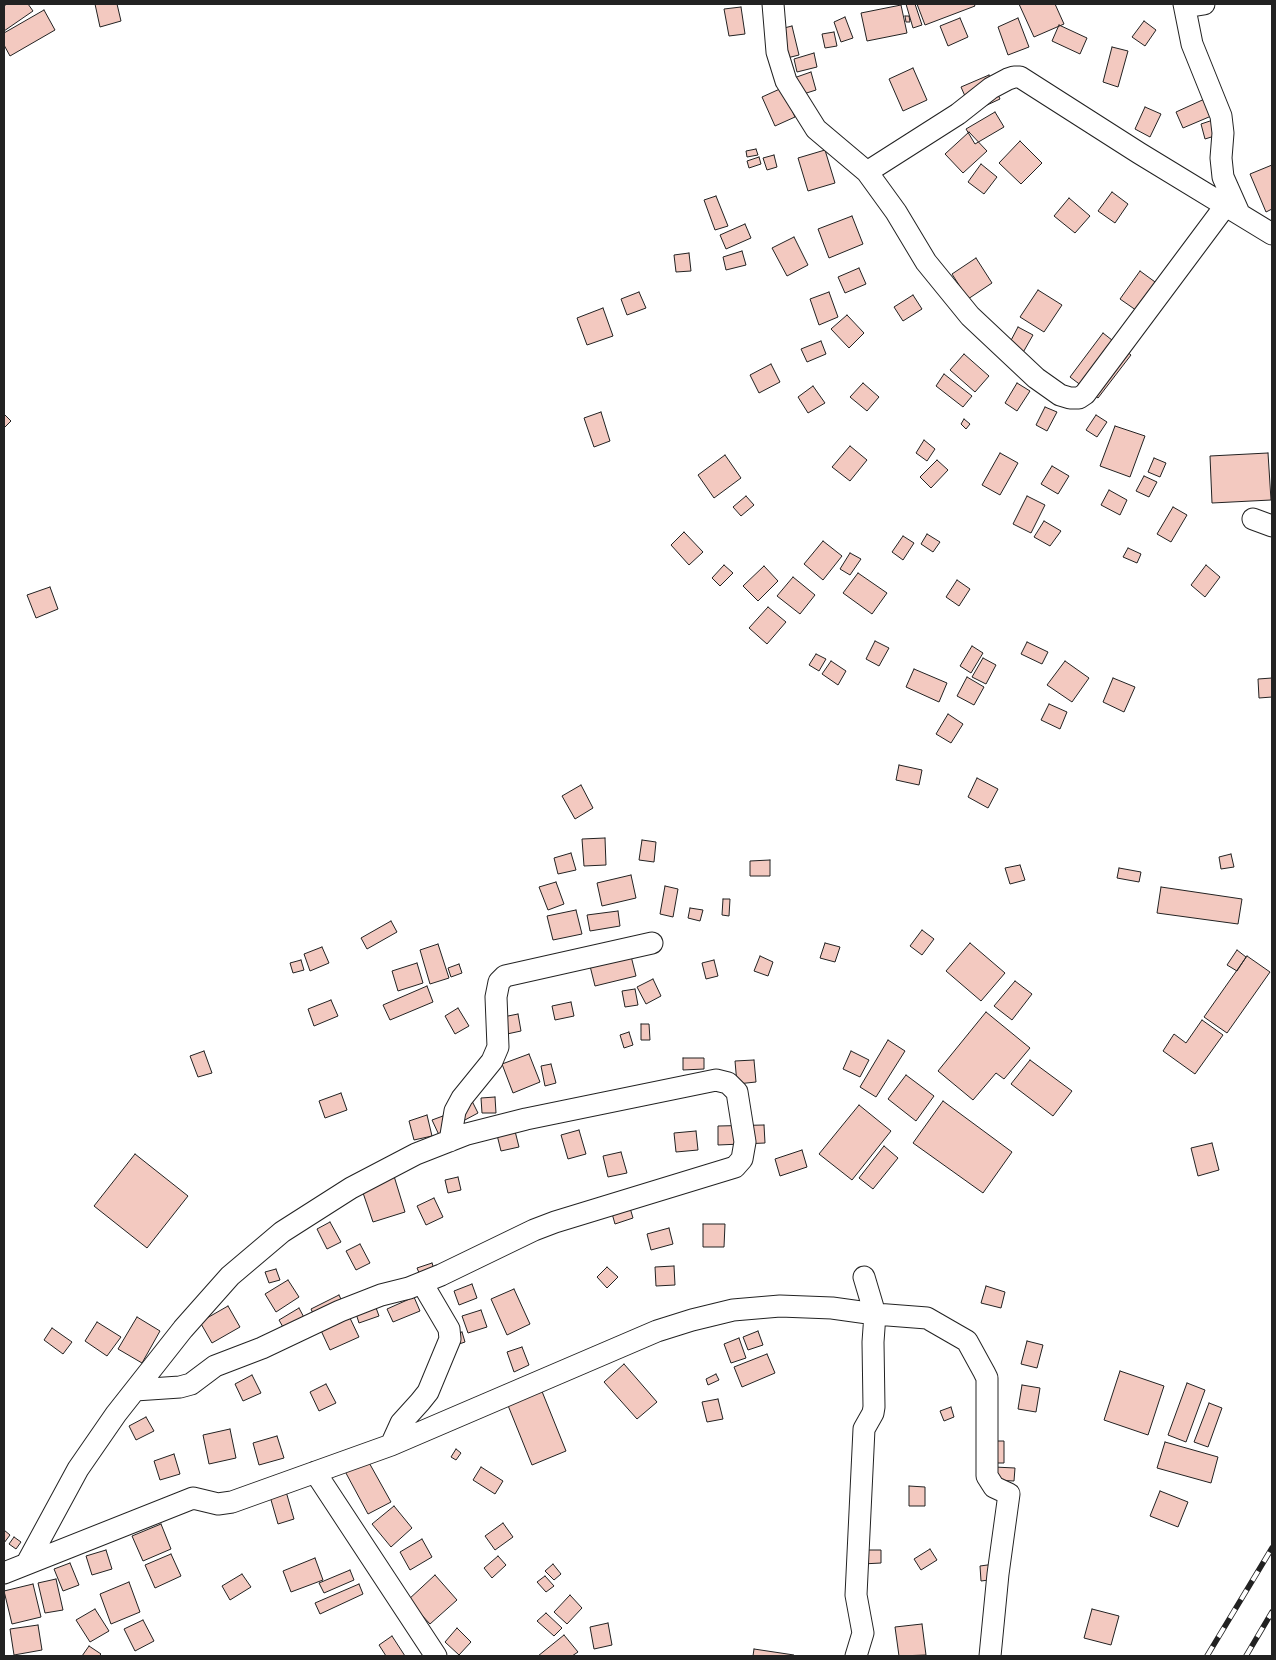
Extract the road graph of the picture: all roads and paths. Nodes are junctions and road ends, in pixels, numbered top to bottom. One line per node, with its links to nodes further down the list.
1 (773, 4): 3 (street)
2 (1191, 5): 4 (street)
3 (867, 172): 4 (street); 4 (street)
4 (1232, 209): 5 (street)
5 (1272, 234)
6 (652, 943): 7 (street)
7 (450, 1140): 9 (street); 11 (street)
8 (864, 1277): 10 (street)
9 (422, 1283): 11 (street); 12 (street)
10 (876, 1314): 12 (street); 17 (street); 18 (street)
11 (135, 1390): 14 (street)
12 (391, 1445): 13 (street)
13 (315, 1472): 14 (street); 16 (street)
14 (27, 1563): 15 (street)
15 (4, 1572)
16 (436, 1656)
17 (856, 1656)
18 (990, 1656)

